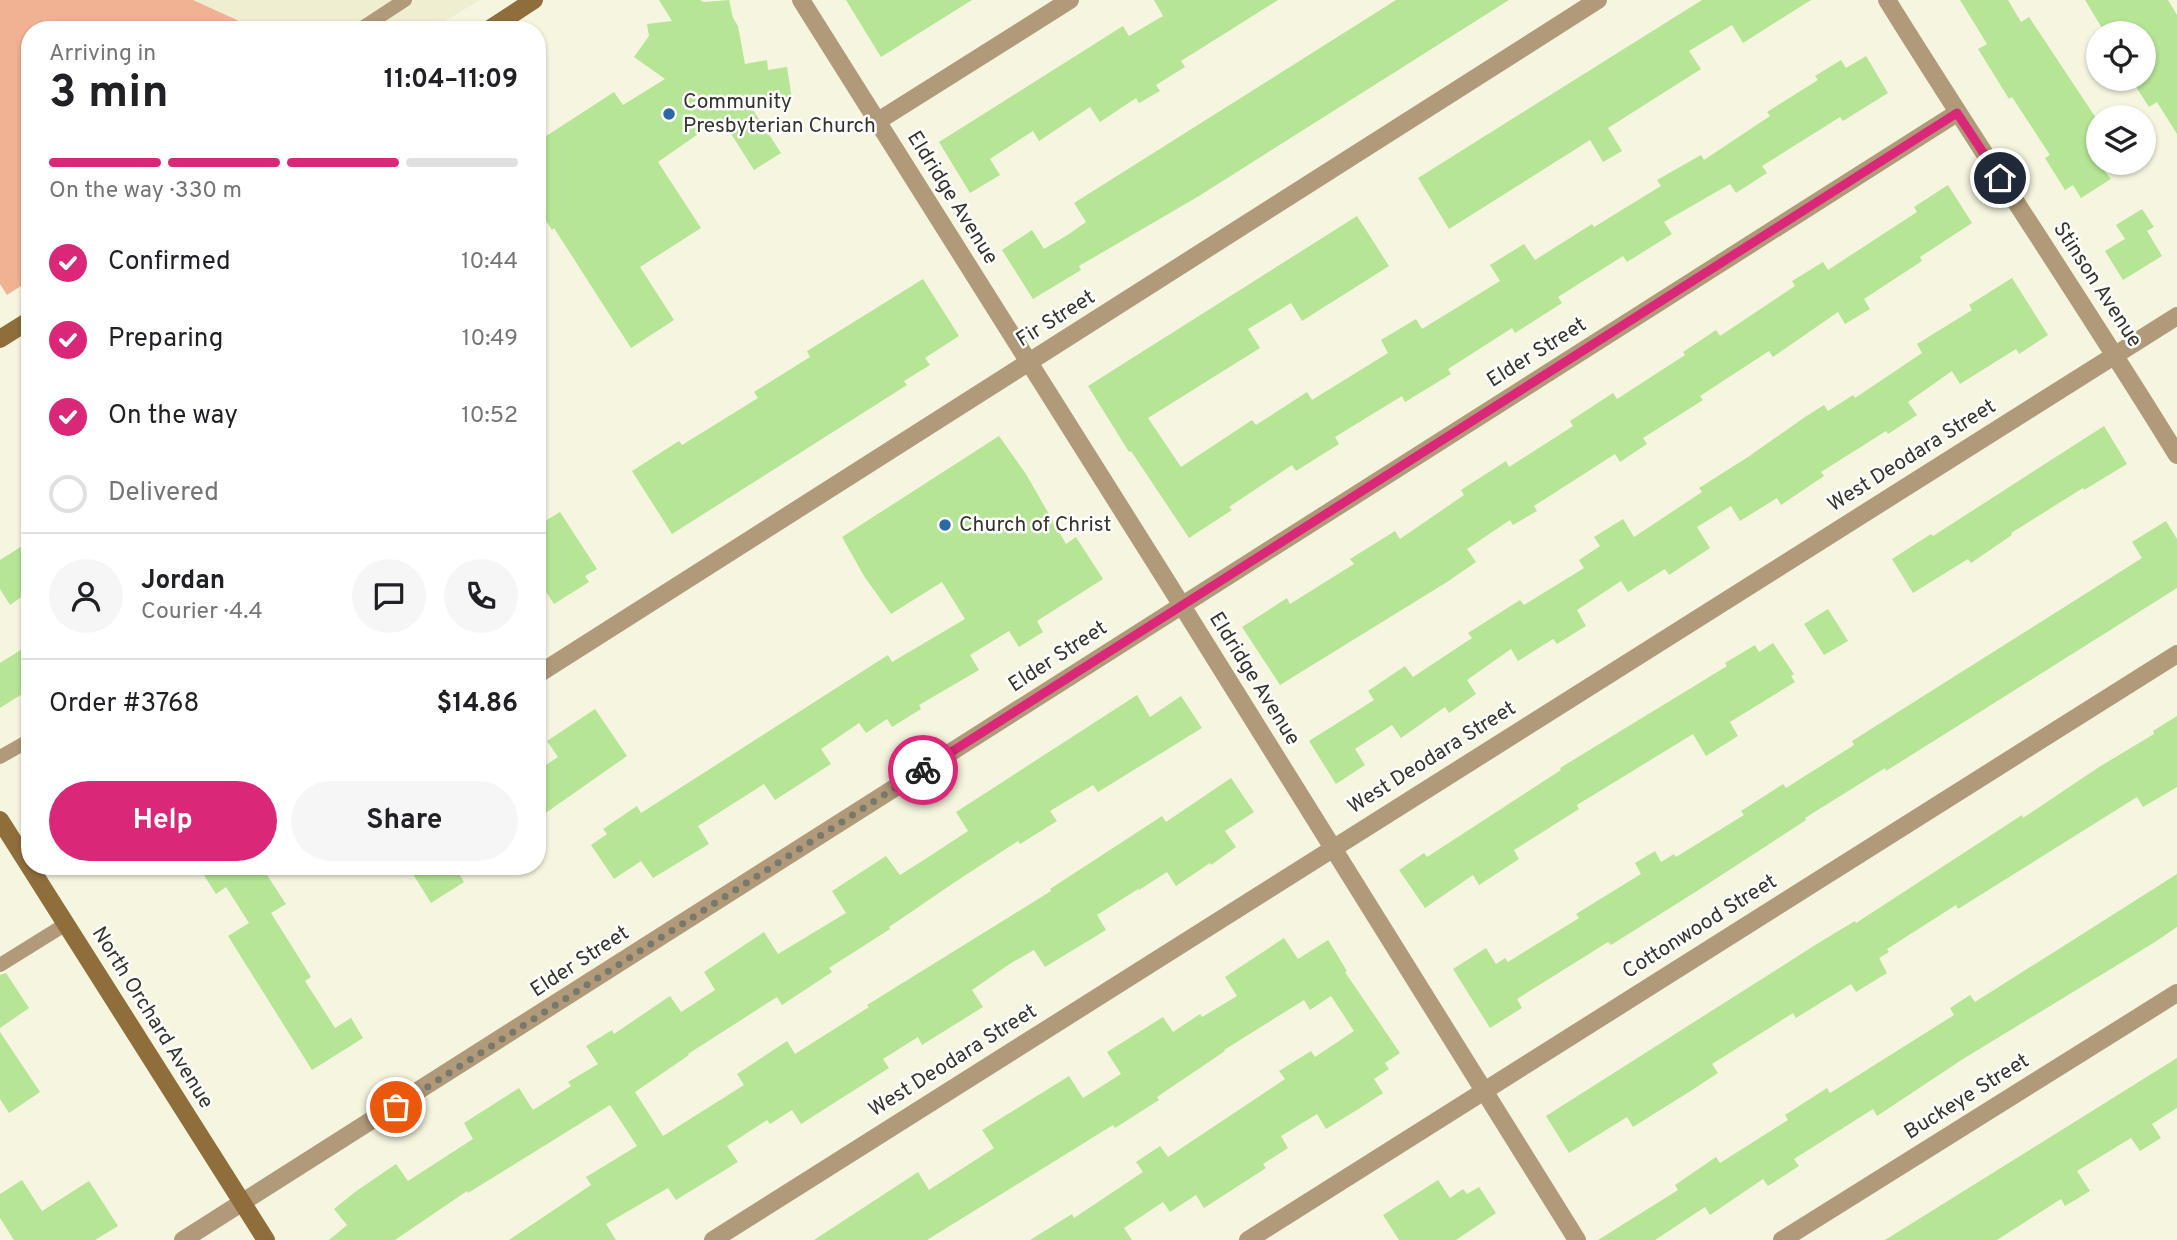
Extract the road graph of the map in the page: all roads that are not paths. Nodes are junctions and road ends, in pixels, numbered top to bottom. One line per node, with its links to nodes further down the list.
1 (405, 0): 7 (lane)
2 (534, 0): 8 (street)
3 (801, 0): 10 (street, Eldridge Avenue)
4 (1070, 0): 10 (street)
5 (1598, 0): 15 (street, Fir Street)
6 (1887, 0): 9 (street, Stinson Avenue)
7 (373, 21)
8 (502, 21)
9 (1957, 113): 14 (street, Stinson Avenue); 17 (street, Elder Street)
10 (878, 121): 15 (street, Eldridge Avenue)
11 (2177, 316): 14 (street, West Deodara Street)
12 (21, 326): 13 (street)
13 (0, 339)
14 (2116, 355): 16 (street, Stinson Avenue); 23 (street, West Deodara Street)
15 (1028, 363): 17 (street, Eldridge Avenue); 19 (street, Fir Street)
16 (2177, 455)
17 (1182, 605): 23 (street, Eldridge Avenue); 30 (street, Elder Street)
18 (2177, 654): 29 (street, Cottonwood Street)
19 (546, 669)
20 (21, 745): 21 (lane)
21 (0, 757)
22 (0, 820): 24 (street, North Orchard Avenue)
23 (1332, 849): 29 (street, Eldridge Avenue); 33 (street, West Deodara Street)
24 (21, 853)
25 (35, 875): 26 (street, North Orchard Avenue)
26 (66, 924): 27 (lane); 30 (street, North Orchard Avenue)
27 (0, 965)
28 (2177, 993): 36 (street, Buckeye Street)
29 (1483, 1090): 34 (street, Cottonwood Street); 35 (street, Eldridge Avenue)
30 (243, 1204): 31 (street, Elder Street); 32 (street, North Orchard Avenue)
31 (183, 1240)
32 (266, 1240)
33 (713, 1240)
34 (1248, 1240)
35 (1577, 1240)
36 (1782, 1240)

